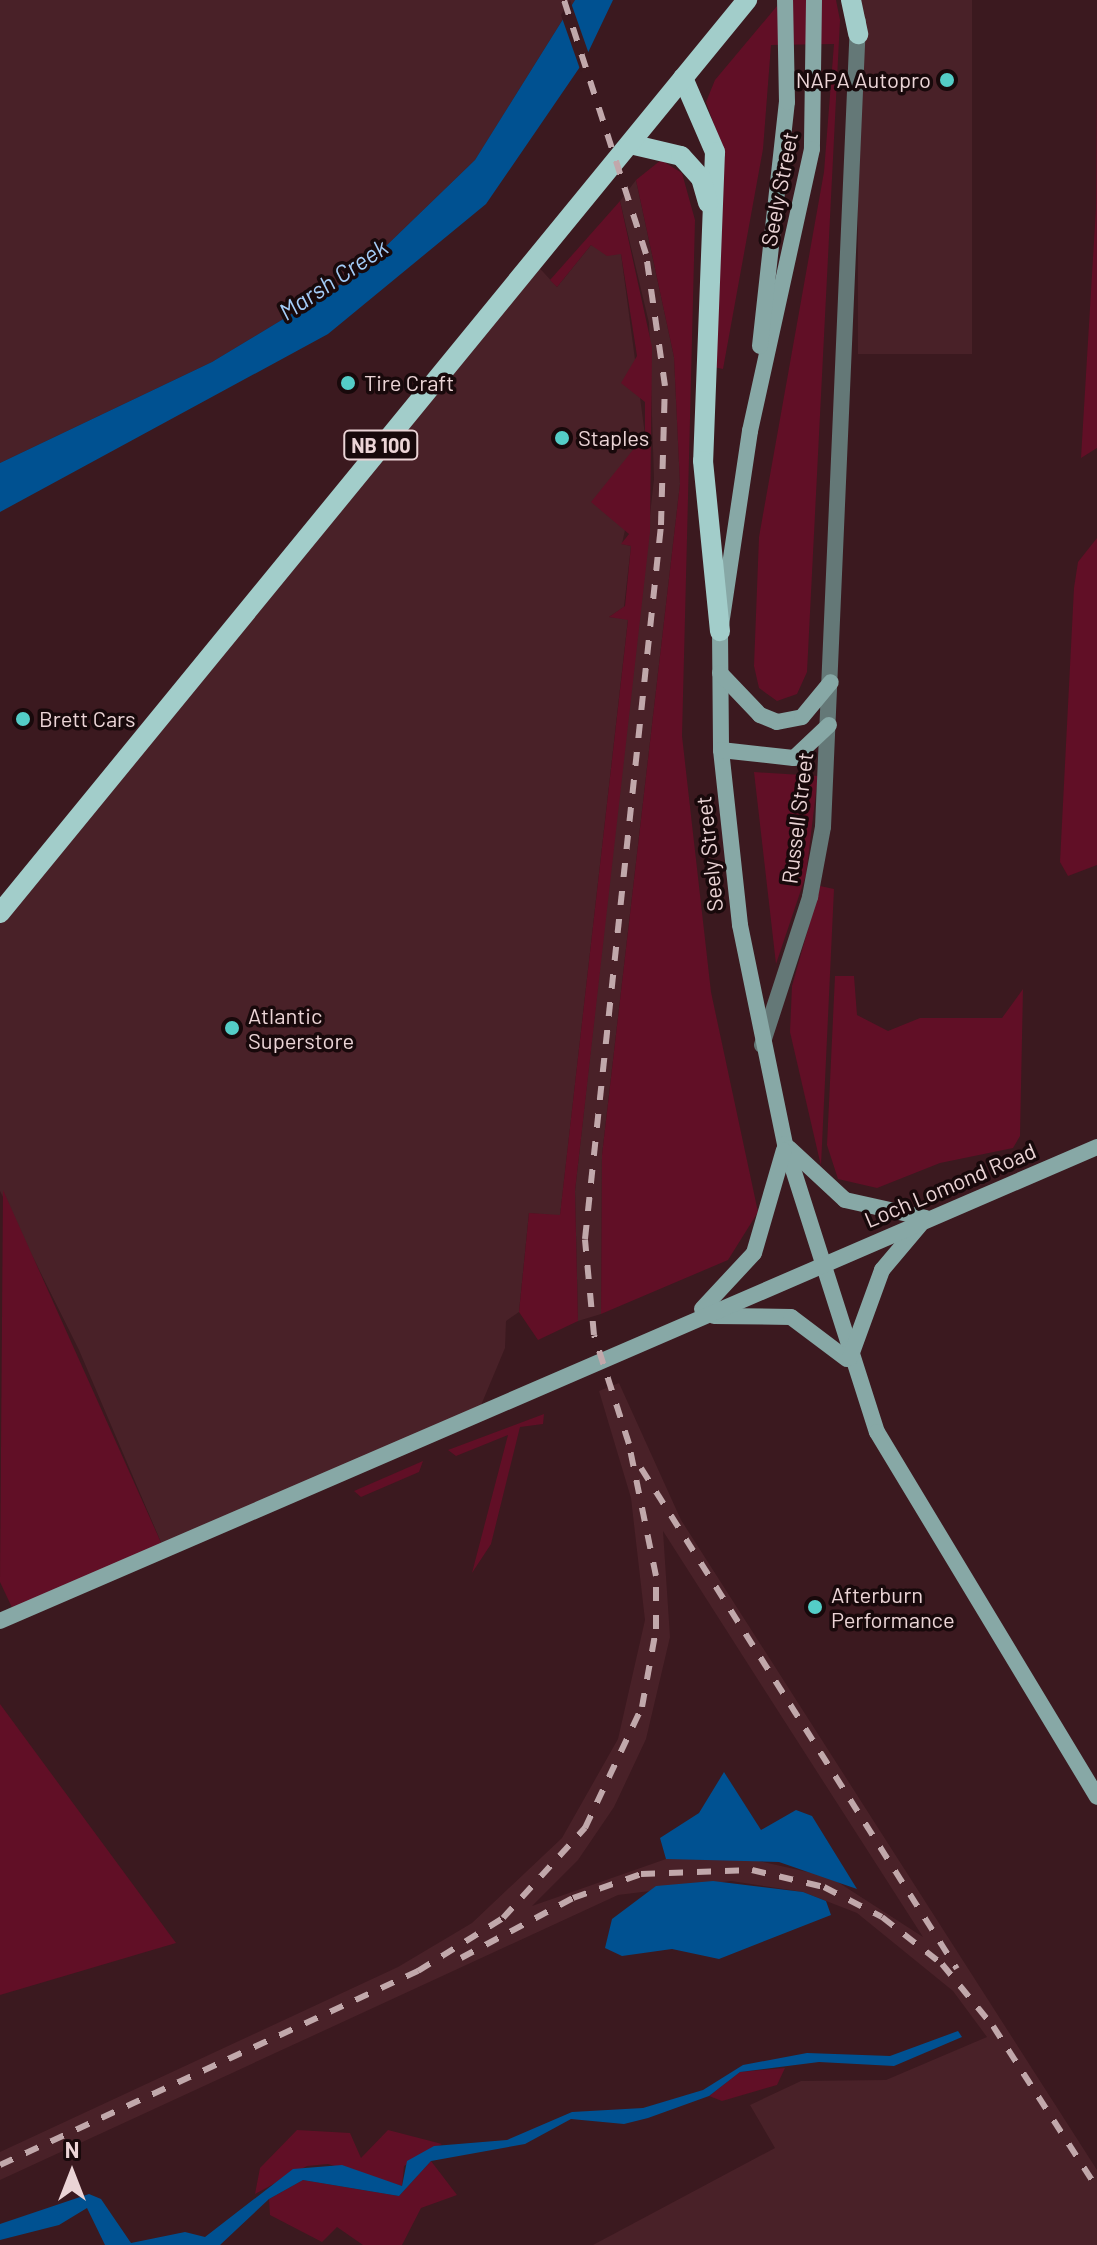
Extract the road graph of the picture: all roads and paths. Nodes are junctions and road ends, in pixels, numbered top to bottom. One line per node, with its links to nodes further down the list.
1 (747, 0): 7 (main road, NB 100)
2 (785, 0): 10 (main road, Seely Street)
3 (814, 0): 10 (main road, Seely Street)
4 (851, 0): 6 (main road)
5 (860, 0): 6 (main road)
6 (858, 34): 13 (street, Russell Street)
7 (683, 78): 8 (main road, NB 100); 9 (main road)
8 (630, 144): 9 (main road); 16 (main road, NB 100)
9 (711, 223): 11 (main road)
10 (750, 431): 11 (main road, Seely Street)
11 (720, 631): 12 (main road, Seely Street)
12 (720, 673): 13 (main road); 15 (main road, Seely Street)
13 (831, 682): 14 (street, Russell Street)
14 (829, 725): 15 (main road); 17 (street, Russell Street)
15 (721, 750): 17 (main road, Seely Street)
16 (0, 913)
17 (762, 1047): 18 (main road, Seely Street)
18 (785, 1144): 20 (main road); 21 (main road, Seely Street); 22 (main road)
19 (1097, 1147): 20 (main road, Loch Lomond Road)
20 (927, 1219): 21 (main road, Loch Lomond Road); 23 (main road)
21 (821, 1264): 22 (main road, Loch Lomond Road); 23 (main road, Seely Street)
22 (689, 1320): 23 (main road); 24 (main road, Loch Lomond Road)
23 (850, 1361): 25 (main road, Seely Street)
24 (0, 1621)
25 (1097, 1797)

